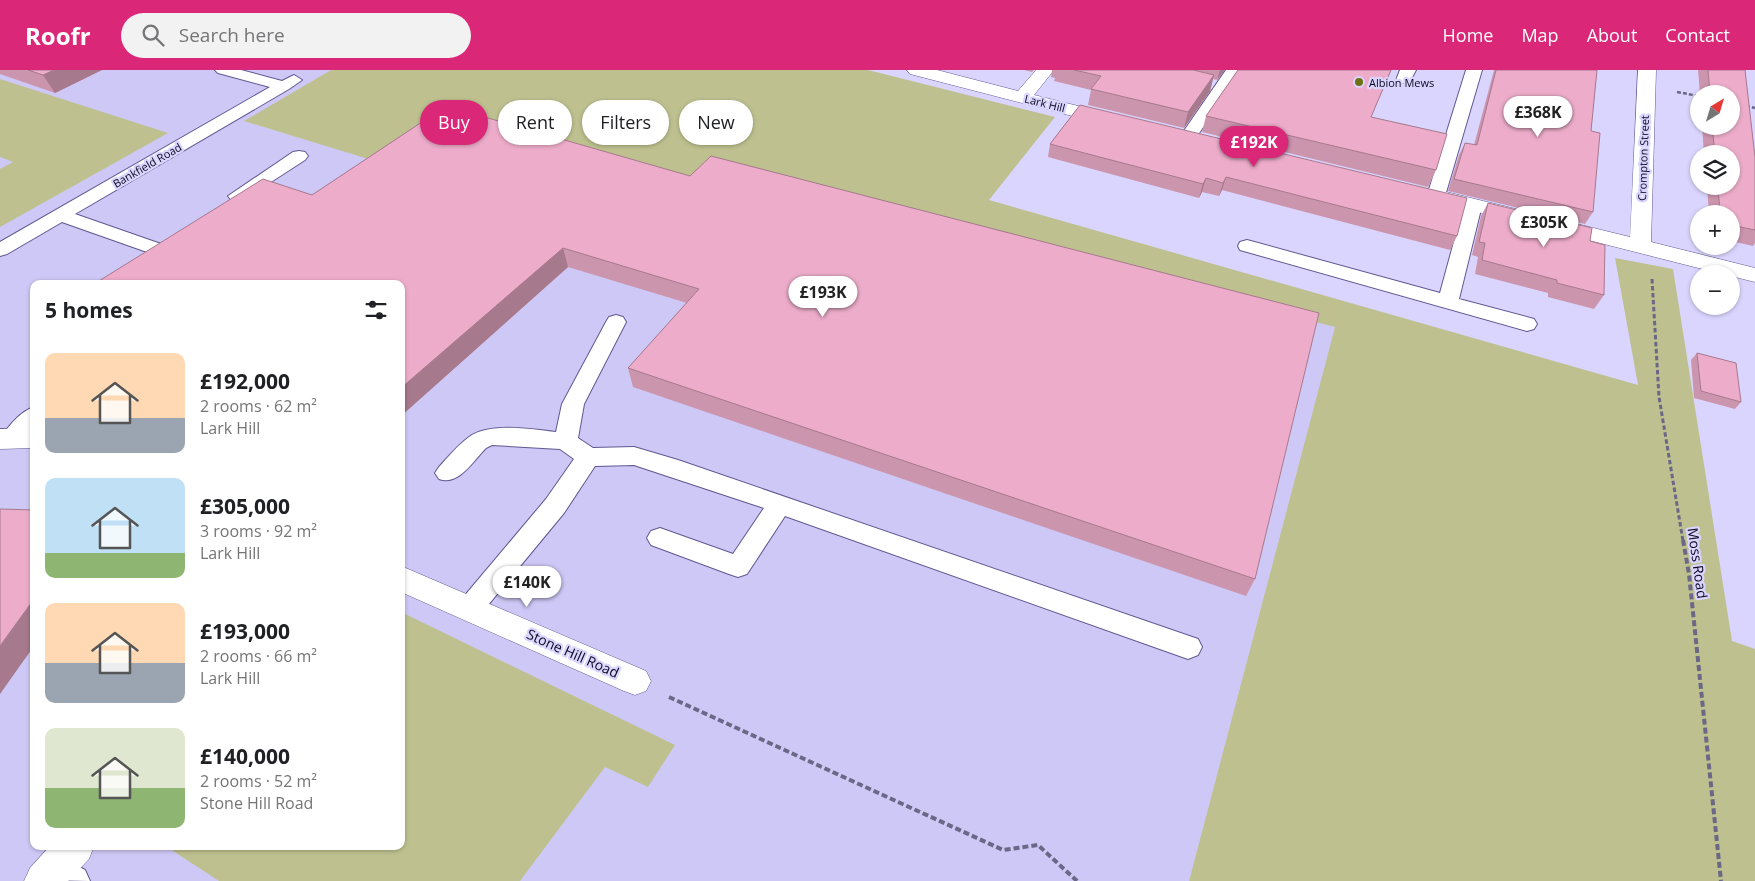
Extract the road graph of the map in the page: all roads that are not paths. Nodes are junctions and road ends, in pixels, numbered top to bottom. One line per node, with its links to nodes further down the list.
1 (223, 70): 17 (lane, Bankfield Road)
2 (916, 70): 9 (street, Lark Hill)
3 (1046, 70): 9 (street)
4 (1234, 70): 8 (lane)
5 (1474, 70): 14 (lane)
6 (1647, 70): 21 (street, Crompton Street)
7 (1203, 83): 8 (lane)
8 (1221, 87): 11 (lane)
9 (1022, 97): 10 (street, Lark Hill)
10 (1132, 125)
11 (1187, 138)
12 (299, 156): 16 (lane)
13 (1407, 189): 14 (street)
14 (1436, 196): 15 (street)
15 (1473, 205): 21 (street); 25 (lane)
16 (218, 208)
17 (61, 215): 20 (lane); 22 (lane, Bankfield Road)
18 (170, 238): 20 (lane)
19 (1247, 246): 25 (lane)
20 (154, 248): 23 (lane)
21 (1645, 248): 24 (street)
22 (0, 250)
23 (138, 258)
24 (1755, 275)
25 (1448, 302): 27 (lane)
26 (616, 322): 30 (lane)
27 (1527, 324)
28 (30, 420): 29 (lane)
29 (15, 439)
30 (566, 441): 31 (lane); 32 (lane)
31 (588, 457): 33 (lane); 36 (lane)
32 (447, 473)
33 (780, 504): 34 (lane); 37 (lane)
34 (660, 538)
35 (405, 580): 36 (street, Stone Hill Road)
36 (470, 608): 38 (street, Stone Hill Road)
37 (1188, 647)
38 (634, 681)

